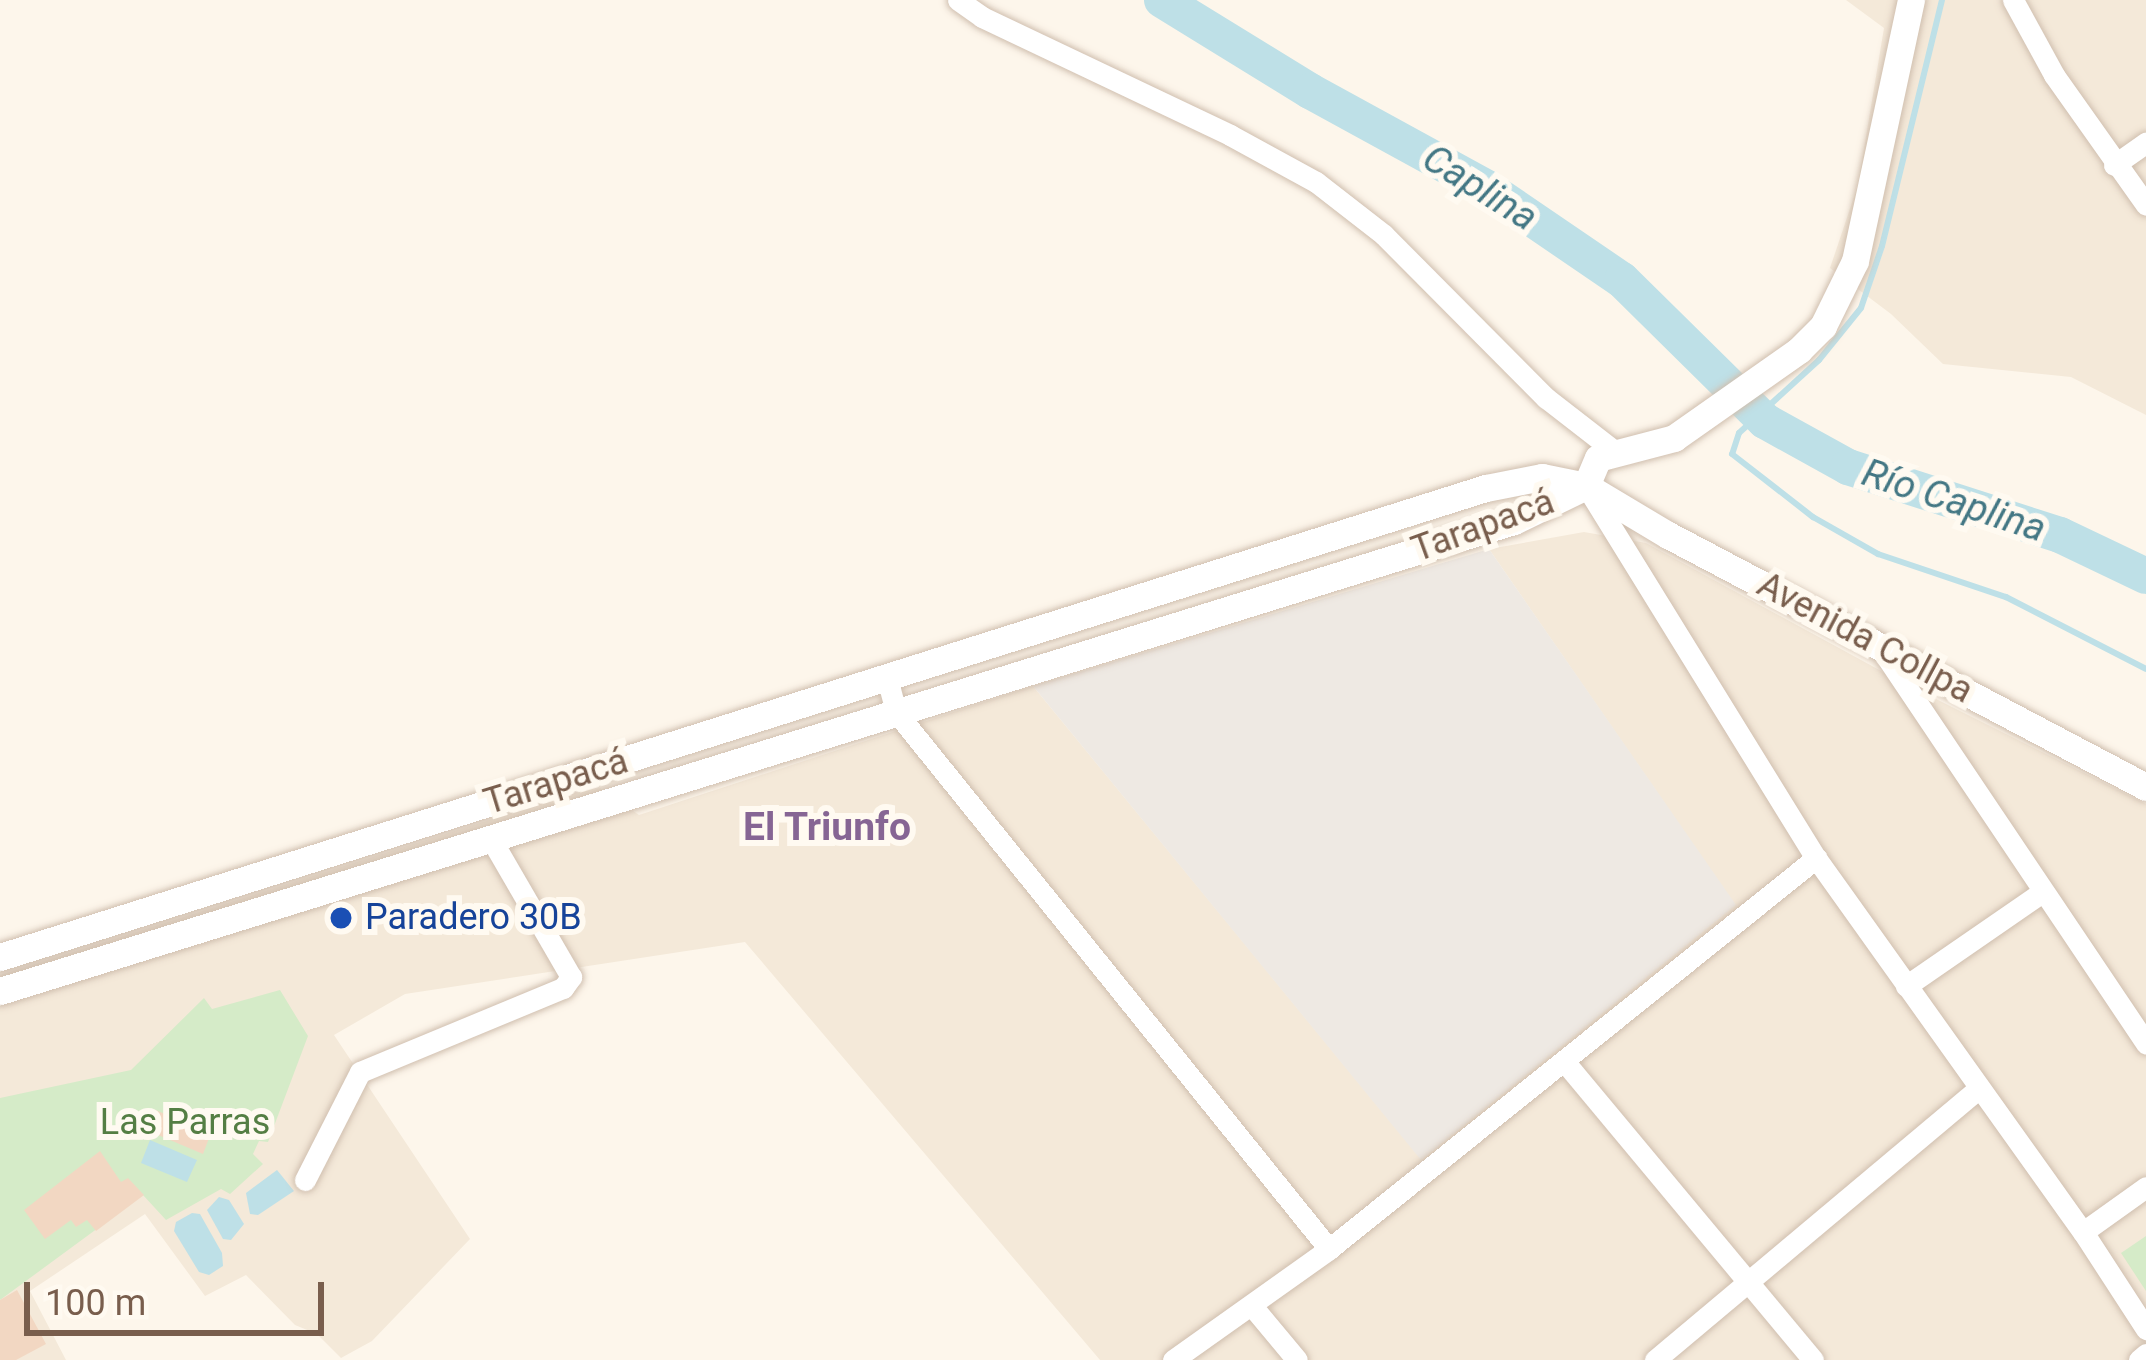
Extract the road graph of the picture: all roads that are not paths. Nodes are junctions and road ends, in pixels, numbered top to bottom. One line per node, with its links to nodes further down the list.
1 (958, 0): 7 (street)
2 (1911, 0): 7 (main road)
3 (2013, 0): 5 (street)
4 (2146, 143): 5 (street)
5 (2114, 165): 6 (street)
6 (2146, 205)
7 (1613, 450): 8 (main road)
8 (1586, 486): 9 (main road, Tarapacá); 10 (main road, Tarapacá); 11 (main road, Avenida Collpa); 20 (street)
9 (1258, 561): 10 (main road); 12 (main road, Tarapacá)
10 (1270, 597): 13 (main road, Tarapacá)
11 (1876, 642): 16 (main road, Avenida Collpa); 22 (street)
12 (887, 678): 13 (street); 14 (main road, Tarapacá)
13 (896, 712): 15 (main road, Tarapacá); 33 (street)
14 (684, 742): 15 (main road); 17 (main road, Tarapacá)
15 (696, 774): 18 (main road, Tarapacá)
16 (2146, 787)
17 (515, 795): 18 (main road); 21 (main road, Tarapacá)
18 (525, 827): 19 (main road, Tarapacá)
19 (490, 838): 23 (main road, Tarapacá); 30 (street)
20 (1816, 858): 25 (street); 28 (street)
21 (290, 866): 23 (main road); 24 (main road, Tarapacá)
22 (2041, 893): 25 (street); 27 (street)
23 (300, 897): 26 (main road, Tarapacá)
24 (0, 957)
25 (1906, 986): 29 (street)
26 (0, 991)
27 (2146, 1044)
28 (1564, 1061): 33 (street); 34 (street)
29 (1978, 1089): 32 (street); 34 (street)
30 (305, 1180)
31 (2146, 1187): 32 (street)
32 (2083, 1232): 36 (street)
33 (1329, 1249): 35 (street)
34 (1750, 1281): 40 (street); 41 (street)
35 (1252, 1306): 38 (street); 39 (street)
36 (2146, 1329)
37 (2146, 1354): 42 (street)
38 (1173, 1360)
39 (1297, 1360)
40 (1655, 1360)
41 (1813, 1360)
42 (2139, 1360)

